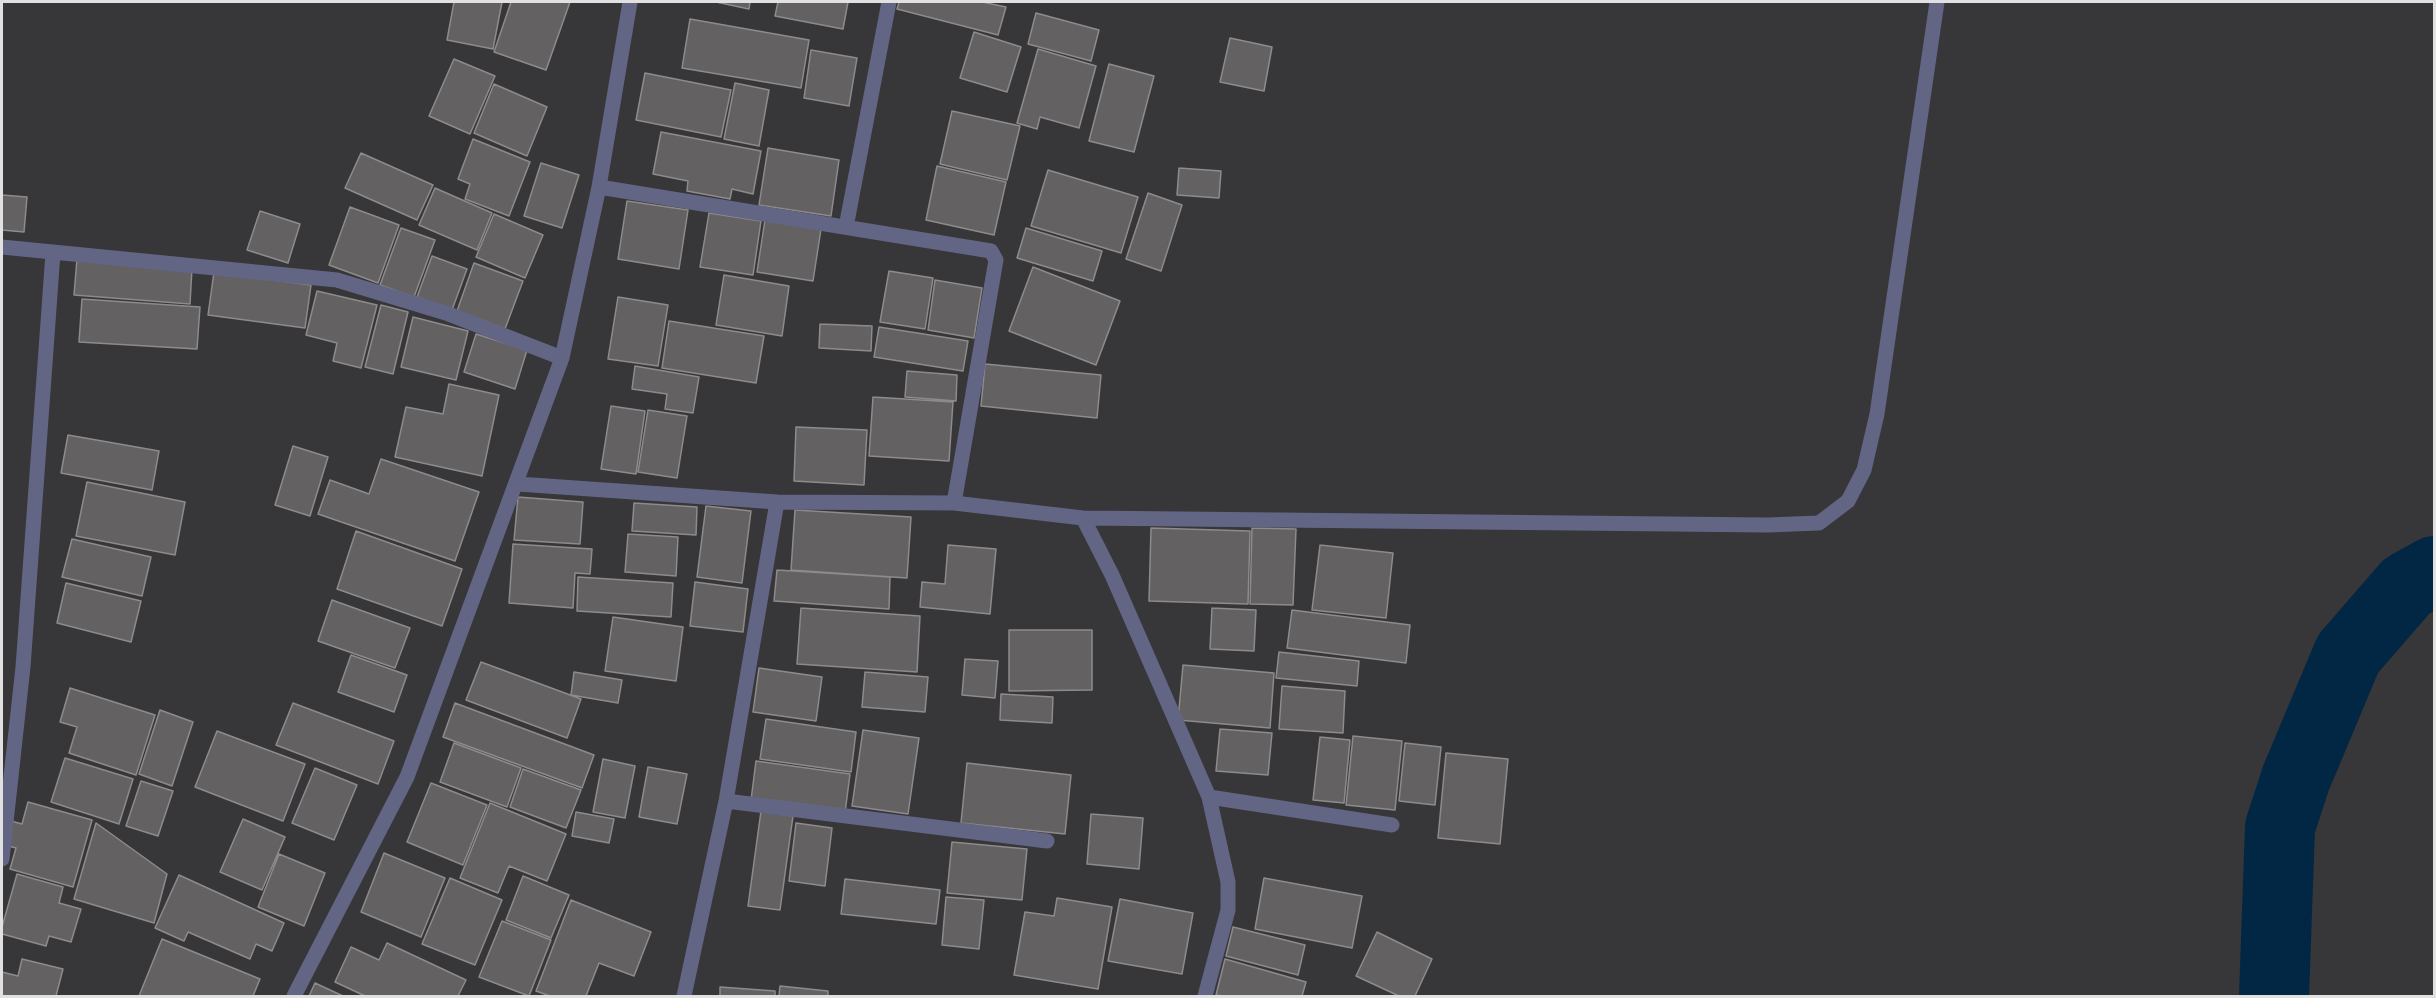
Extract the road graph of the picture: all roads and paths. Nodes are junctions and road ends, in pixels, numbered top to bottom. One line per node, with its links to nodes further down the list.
1 (630, 2): 4 (street)
2 (889, 2): 5 (street)
3 (1937, 2): 12 (street)
4 (598, 187): 5 (street); 8 (street)
5 (846, 227): 11 (street)
6 (2, 247): 7 (street)
7 (54, 253): 8 (street); 17 (street)
8 (562, 358): 9 (street)
9 (518, 483): 10 (street); 18 (street)
10 (777, 502): 11 (street); 14 (street)
11 (954, 503): 12 (street)
12 (1083, 518): 13 (street)
13 (1209, 797): 15 (street); 20 (street)
14 (726, 801): 16 (street); 19 (street)
15 (1392, 825)
16 (1047, 841)
17 (2, 858)
18 (294, 996)
19 (684, 996)
20 (1206, 996)

